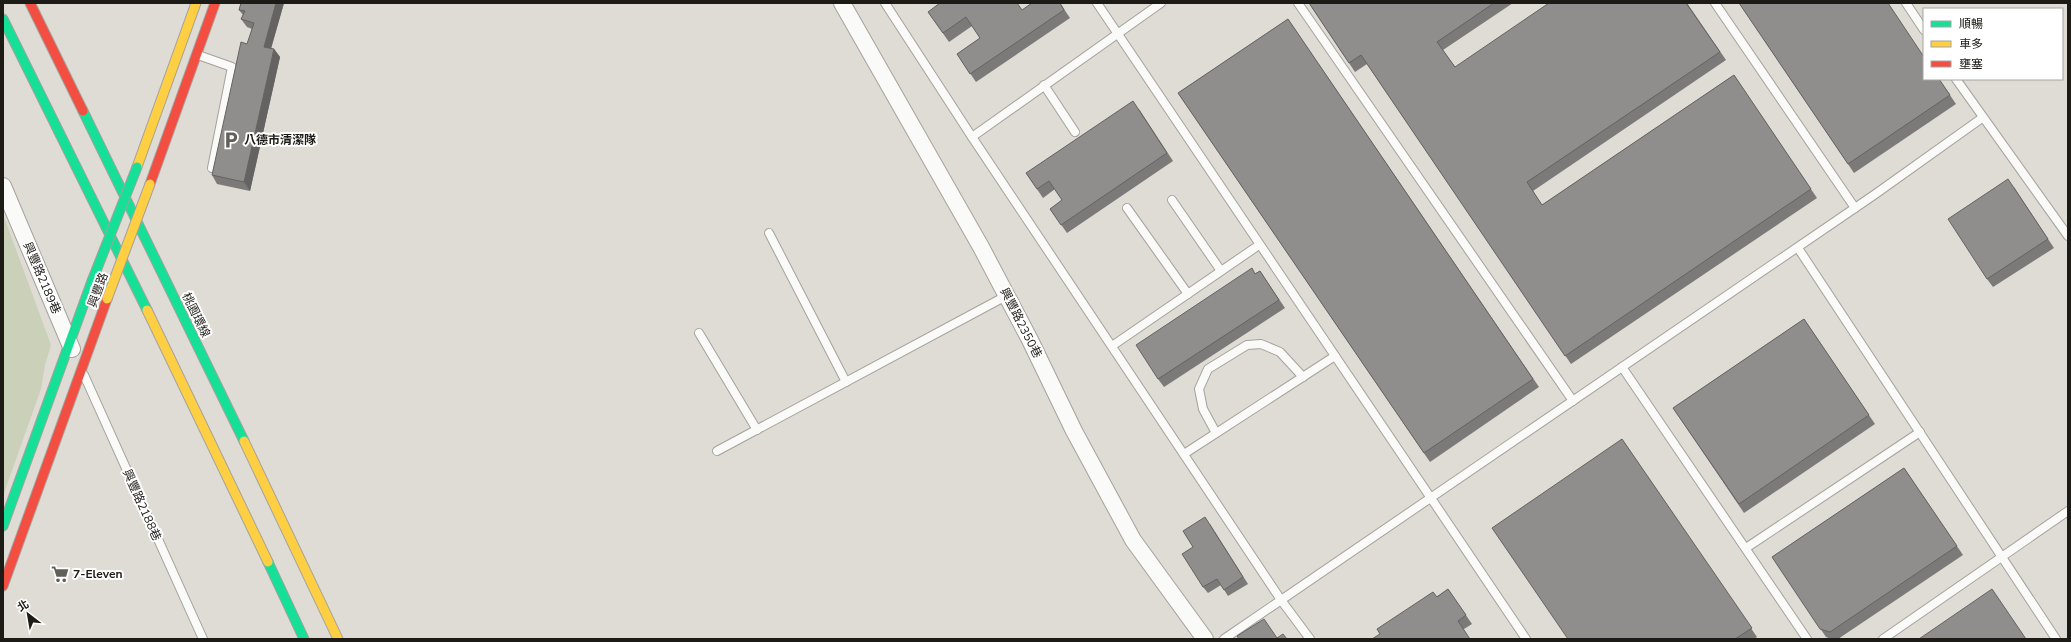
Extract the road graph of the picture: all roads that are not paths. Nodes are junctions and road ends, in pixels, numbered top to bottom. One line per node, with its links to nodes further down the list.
1 (30, 3): 56 (main road, 桃園環線)
2 (196, 3): 14 (main road, 興豐路)
3 (215, 3): 15 (main road, 興豐路)
4 (842, 3): 32 (street, 興豐路2350巷)
5 (885, 3): 20 (lane)
6 (1097, 3): 13 (lane)
7 (1161, 3): 13 (lane)
8 (1298, 3): 41 (lane)
9 (1715, 3): 25 (lane)
10 (1906, 3): 12 (lane)
11 (3, 19): 55 (main road)
12 (1923, 28)
13 (1116, 33): 17 (lane); 28 (lane)
14 (180, 48): 15 (lane); 34 (main road, 興豐路, bridge)
15 (197, 54): 21 (lane); 38 (main road, 興豐路, bridge)
16 (1957, 80): 18 (lane)
17 (1044, 85): 19 (lane); 20 (lane)
18 (1982, 118): 25 (lane); 27 (lane)
19 (1075, 132)
20 (972, 137): 35 (lane)
21 (212, 168)
22 (3, 186): 34 (street, 興豐路2189巷)
23 (1172, 200): 30 (lane)
24 (1127, 208): 31 (lane)
25 (1855, 208): 29 (lane)
26 (769, 233): 40 (lane)
27 (2068, 236)
28 (1259, 245): 30 (lane); 36 (lane)
29 (1798, 248): 37 (lane); 43 (lane)
30 (1221, 271): 31 (lane)
31 (1188, 294): 35 (lane)
32 (1006, 296): 40 (lane); 57 (street, 興豐路2350巷)
33 (699, 333): 42 (lane)
34 (69, 344): 38 (street, 興豐路2189巷); 49 (main road, 興豐路)
35 (1112, 346): 46 (lane)
36 (1334, 356): 39 (lane); 47 (lane)
37 (1622, 367): 41 (lane); 50 (lane)
38 (82, 370): 52 (main road, 興豐路); 54 (lane, 興豐路2188巷)
39 (1303, 377): 44 (lane); 44 (lane)
40 (846, 382): 42 (lane)
41 (1573, 401): 47 (lane)
42 (757, 430): 45 (lane)
43 (1920, 432): 50 (lane); 51 (lane)
44 (1216, 433): 46 (lane)
45 (717, 451)
46 (1184, 454): 53 (lane)
47 (1431, 498): 53 (lane); 60 (lane)
48 (2068, 511): 51 (lane)
49 (3, 526)
50 (1746, 548): 61 (lane)
51 (2001, 556): 62 (lane); 63 (lane)
52 (3, 586)
53 (1281, 600): 58 (lane); 59 (lane)
54 (203, 639)
55 (304, 639)
56 (338, 639)
57 (1205, 639)
58 (1224, 639)
59 (1310, 639)
60 (1526, 639)
61 (1807, 639)
62 (1883, 639)
63 (2056, 639)

